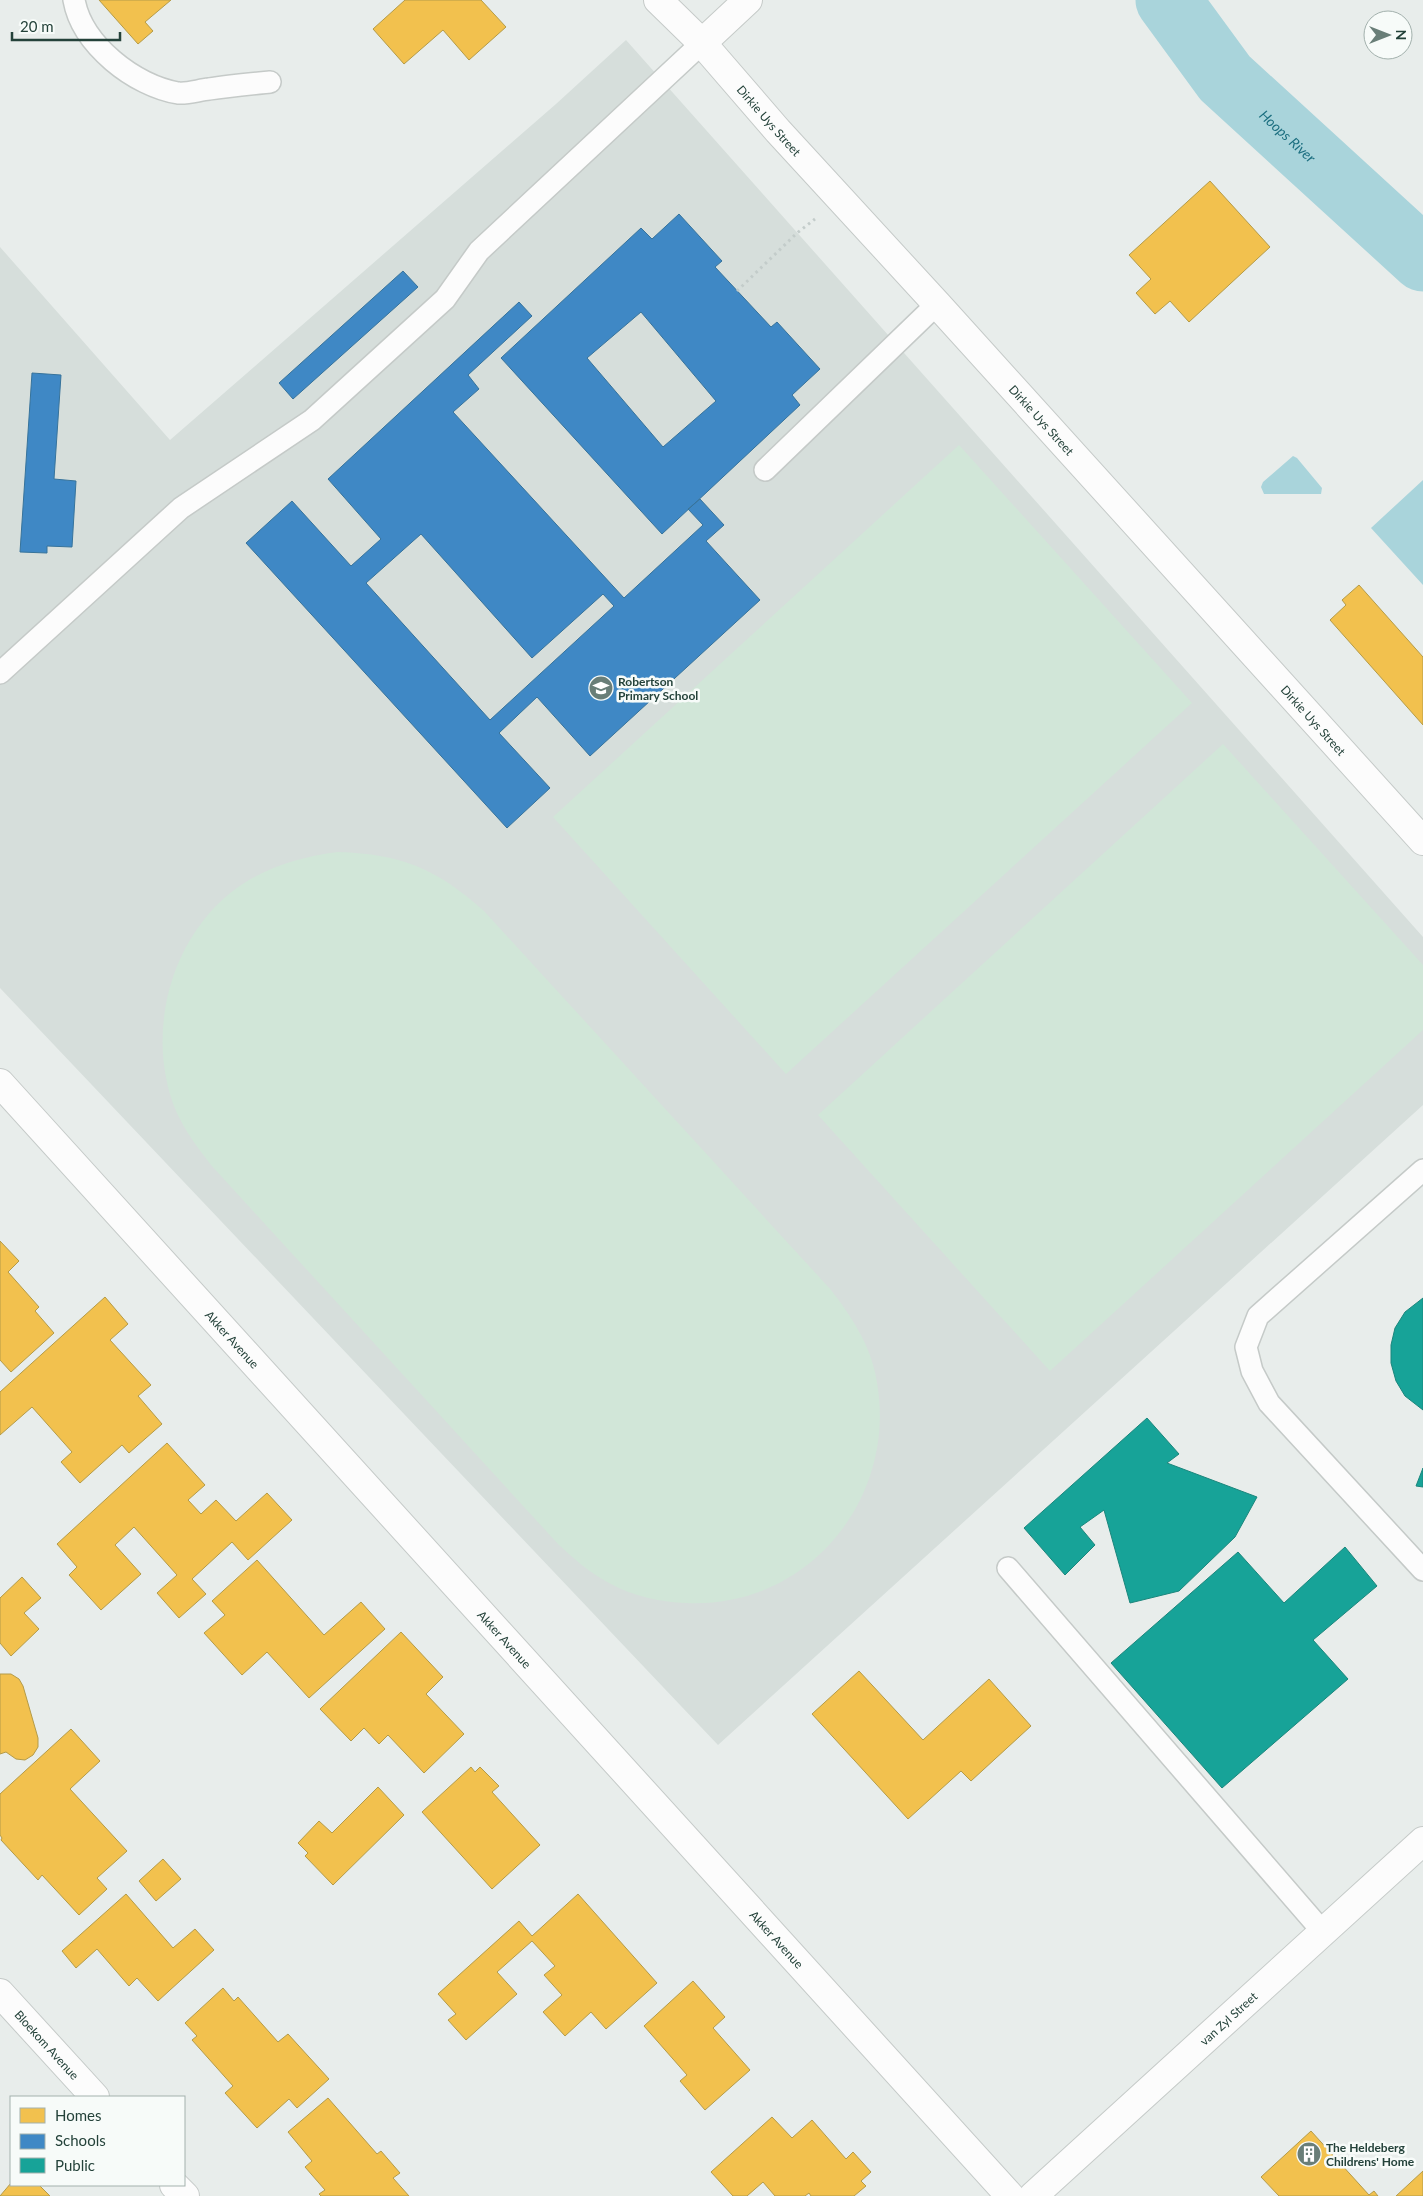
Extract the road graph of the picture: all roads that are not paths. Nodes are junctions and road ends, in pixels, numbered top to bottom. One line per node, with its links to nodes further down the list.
1 (74, 0): 5 (lane)
2 (658, 0): 4 (street, Dirkie Uys Street)
3 (748, 0): 4 (street)
4 (702, 43): 6 (street, Dirkie Uys Street); 8 (lane)
5 (270, 82)
6 (937, 304): 7 (lane); 9 (street, Dirkie Uys Street)
7 (765, 470)
8 (0, 673)
9 (1423, 841)
10 (0, 1083): 20 (street, Akker Avenue)
11 (1423, 1170): 13 (lane)
12 (1008, 1568): 15 (lane)
13 (1423, 1570)
14 (1423, 1841): 15 (street, van Zyl Street)
15 (1323, 1932): 21 (street, van Zyl Street)
16 (0, 1993): 17 (street, Bloekom Avenue)
17 (94, 2096)
18 (175, 2186): 19 (street)
19 (184, 2196)
20 (1010, 2196)
21 (1033, 2196)

